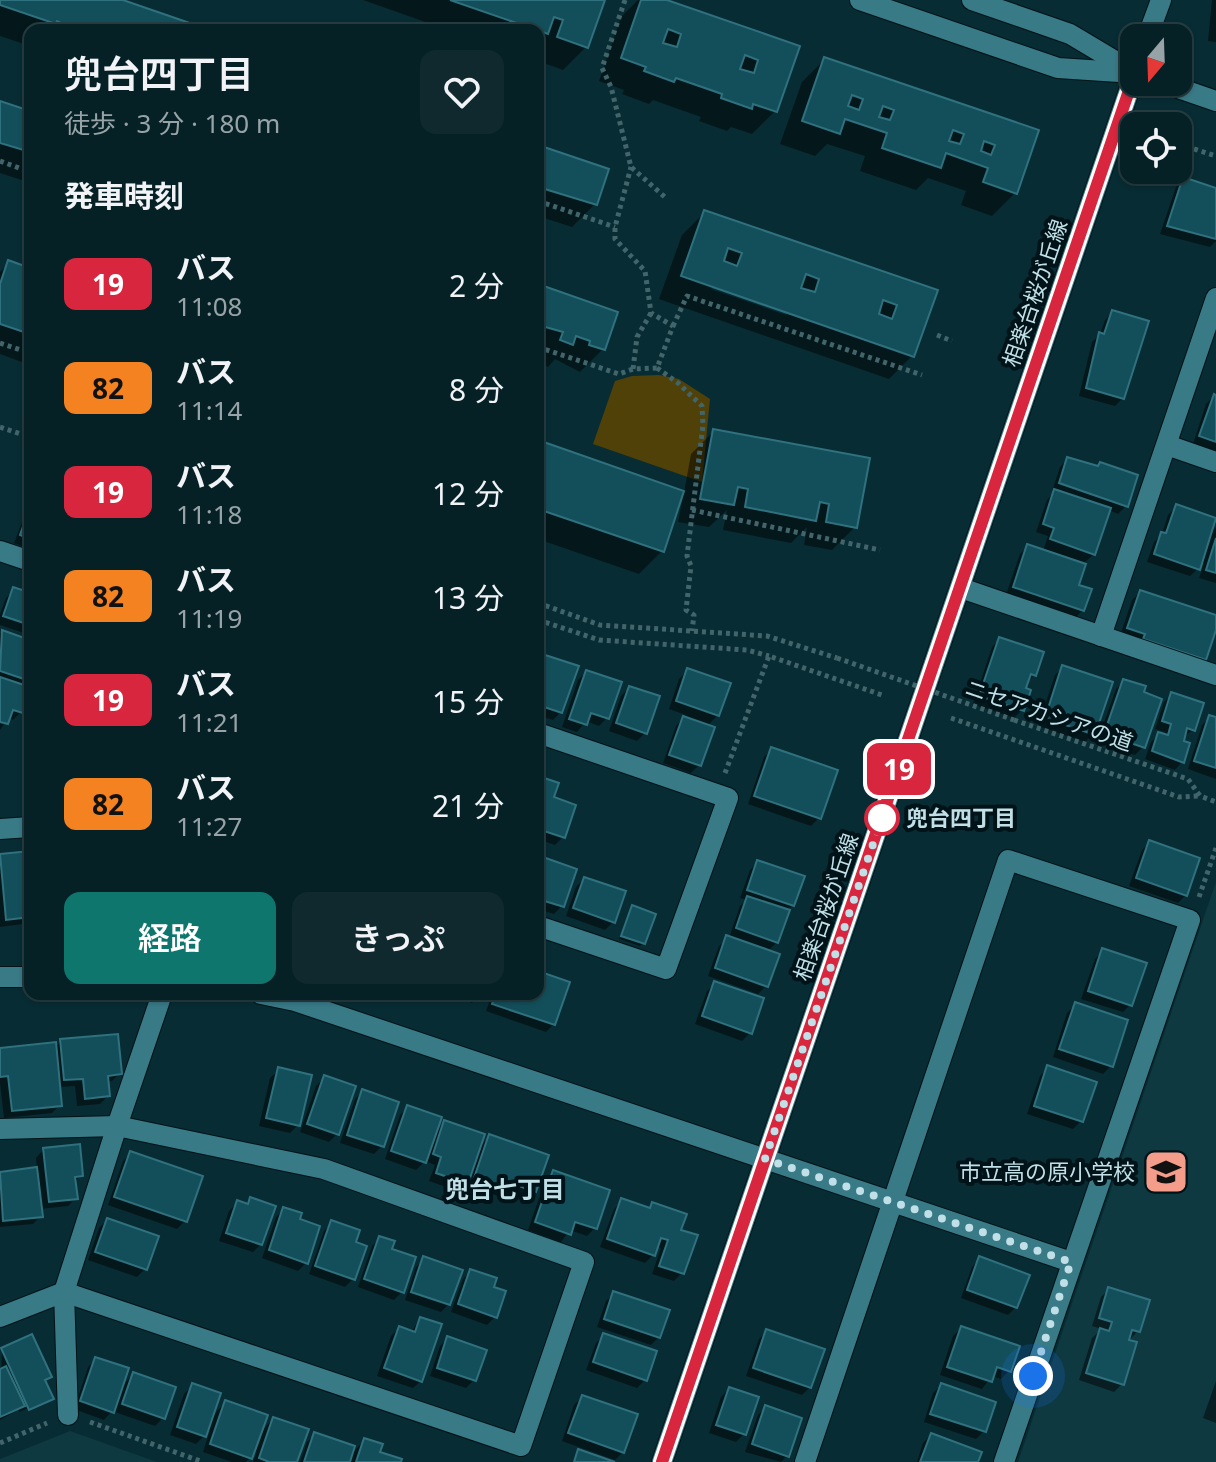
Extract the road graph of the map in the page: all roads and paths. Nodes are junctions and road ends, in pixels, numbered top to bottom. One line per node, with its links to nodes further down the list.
1 (625, 0): 14 (path)
2 (860, 0): 7 (street)
3 (972, 0): 6 (street)
4 (1161, 0): 5 (street)
5 (1152, 24)
6 (1120, 65)
7 (1120, 73)
8 (1192, 93): 10 (street)
9 (1127, 96): 38 (street, 相楽台桜が丘線)
10 (1216, 101)
11 (1194, 149): 12 (path)
12 (1216, 156)
13 (0, 161): 15 (path)
14 (631, 167): 16 (path); 18 (path)
15 (24, 170)
16 (666, 198)
17 (544, 203): 18 (path)
18 (615, 227): 20 (path)
19 (1216, 298): 32 (street)
20 (651, 313): 21 (path); 28 (path)
21 (673, 326): 27 (path); 29 (path)
22 (937, 335): 23 (path)
23 (952, 341)
24 (0, 343): 26 (path)
25 (544, 349): 28 (path)
26 (24, 351)
27 (657, 368): 28 (path); 34 (path)
28 (633, 369)
29 (922, 375)
30 (0, 427): 31 (path)
31 (24, 435)
32 (1167, 445): 33 (street); 42 (street)
33 (1216, 462)
34 (692, 510): 35 (path); 41 (path)
35 (880, 550)
36 (0, 551): 37 (street)
37 (24, 559)
38 (961, 588): 42 (street); 62 (street, 相楽台桜が丘線)
39 (544, 605): 41 (path, ニセアカシアの道)
40 (544, 622): 43 (path)
41 (692, 631): 48 (path, ニセアカシアの道, bridge)
42 (1101, 636): 44 (street)
43 (769, 656): 45 (path); 49 (path)
44 (1216, 675)
45 (882, 695)
46 (951, 718): 48 (path)
47 (544, 735): 49 (street)
48 (1200, 796): 50 (path, ニセアカシアの道)
49 (728, 798): 55 (street)
50 (1216, 802)
51 (24, 826): 52 (street)
52 (0, 829)
53 (1216, 848): 54 (path)
54 (1190, 920): 63 (street); 64 (street)
55 (544, 928)
56 (0, 977): 57 (street)
57 (24, 977)
58 (160, 1000): 60 (street)
59 (290, 1000): 62 (street)
60 (117, 1126): 61 (street); 65 (street); 65 (street)
61 (0, 1129)
62 (765, 1159): 63 (street); 70 (street, 相楽台桜が丘線)
63 (894, 1202): 64 (street); 71 (street)
64 (1071, 1262): 72 (street)
65 (64, 1292): 66 (street); 67 (street)
66 (0, 1317)
67 (68, 1415): 68 (path); 69 (path)
68 (0, 1443)
69 (203, 1462)
70 (662, 1462)
71 (805, 1462)
72 (1004, 1462)

